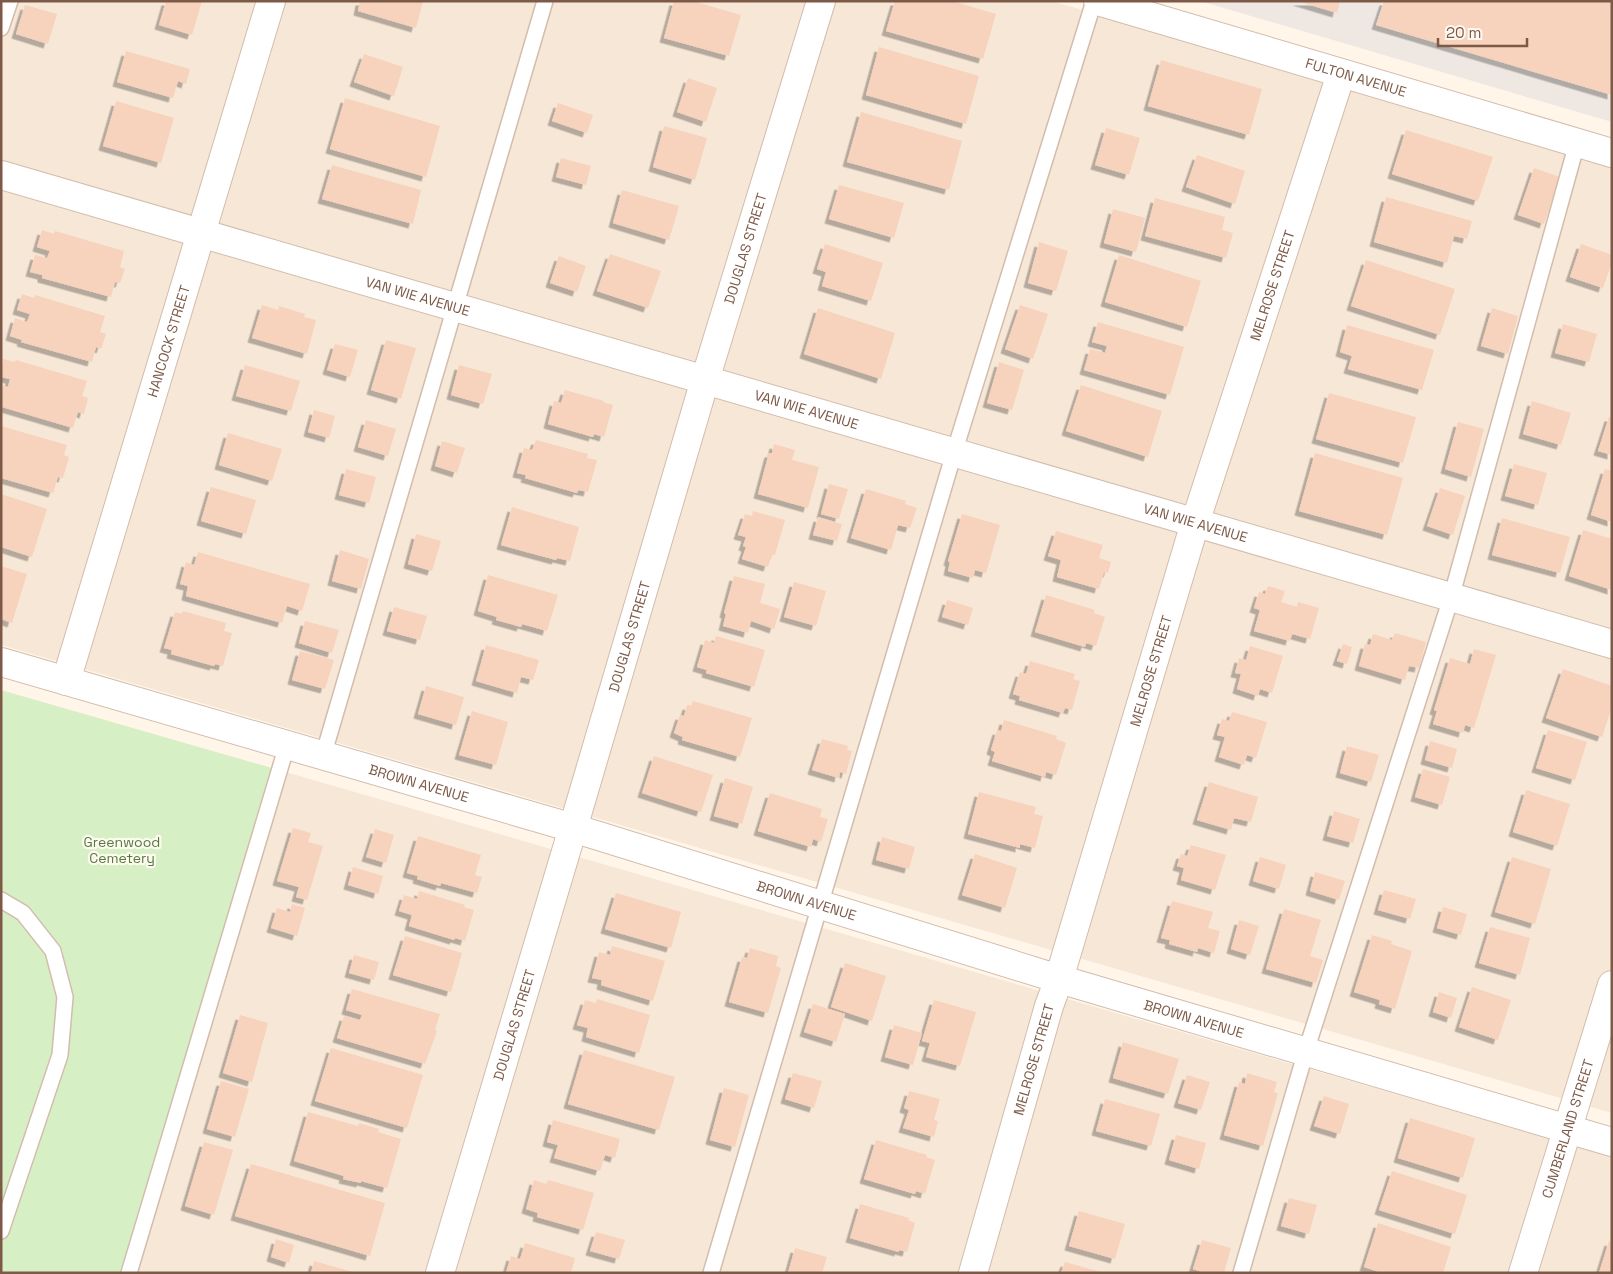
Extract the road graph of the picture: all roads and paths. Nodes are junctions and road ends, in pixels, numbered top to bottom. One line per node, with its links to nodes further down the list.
1 (10, 1): 7 (lane)
2 (272, 1): 12 (street, HANCOCK STREET)
3 (545, 1): 13 (lane)
4 (821, 1): 14 (street, DOUGLAS STREET)
5 (1094, 1): 15 (lane)
6 (1098, 1): 8 (street, FULTON AVENUE)
7 (1, 28)
8 (1341, 74): 9 (street, FULTON AVENUE); 16 (street, MELROSE STREET)
9 (1577, 143): 10 (street, FULTON AVENUE); 17 (lane)
10 (1612, 153)
11 (1, 175): 12 (street, VAN WIE AVENUE)
12 (202, 233): 13 (street, VAN WIE AVENUE); 20 (street, HANCOCK STREET)
13 (454, 307): 14 (street, VAN WIE AVENUE); 22 (lane)
14 (705, 380): 15 (street, VAN WIE AVENUE); 23 (street, DOUGLAS STREET)
15 (954, 453): 16 (street, VAN WIE AVENUE); 25 (lane)
16 (1195, 523): 17 (street, VAN WIE AVENUE); 26 (street, MELROSE STREET)
17 (1451, 598): 18 (street, VAN WIE AVENUE); 28 (lane)
18 (1612, 644)
19 (1, 662): 20 (street, BROWN AVENUE)
20 (66, 681): 21 (street, BROWN AVENUE)
21 (287, 745): 22 (street, BROWN AVENUE); 32 (lane)
22 (324, 756): 23 (street, BROWN AVENUE)
23 (574, 828): 25 (street, BROWN AVENUE); 33 (street, DOUGLAS STREET)
24 (1, 900): 31 (lane)
25 (821, 905): 26 (street, BROWN AVENUE); 34 (lane)
26 (1059, 979): 28 (street, BROWN AVENUE); 35 (street, MELROSE STREET)
27 (1612, 985): 29 (street, CUMBERLAND STREET)
28 (1306, 1052): 29 (street, BROWN AVENUE); 36 (lane)
29 (1567, 1129): 30 (street, BROWN AVENUE); 37 (street, CUMBERLAND STREET)
30 (1612, 1142)
31 (1, 1231)
32 (129, 1273)
33 (440, 1273)
34 (712, 1273)
35 (973, 1273)
36 (1241, 1273)
37 (1523, 1273)

